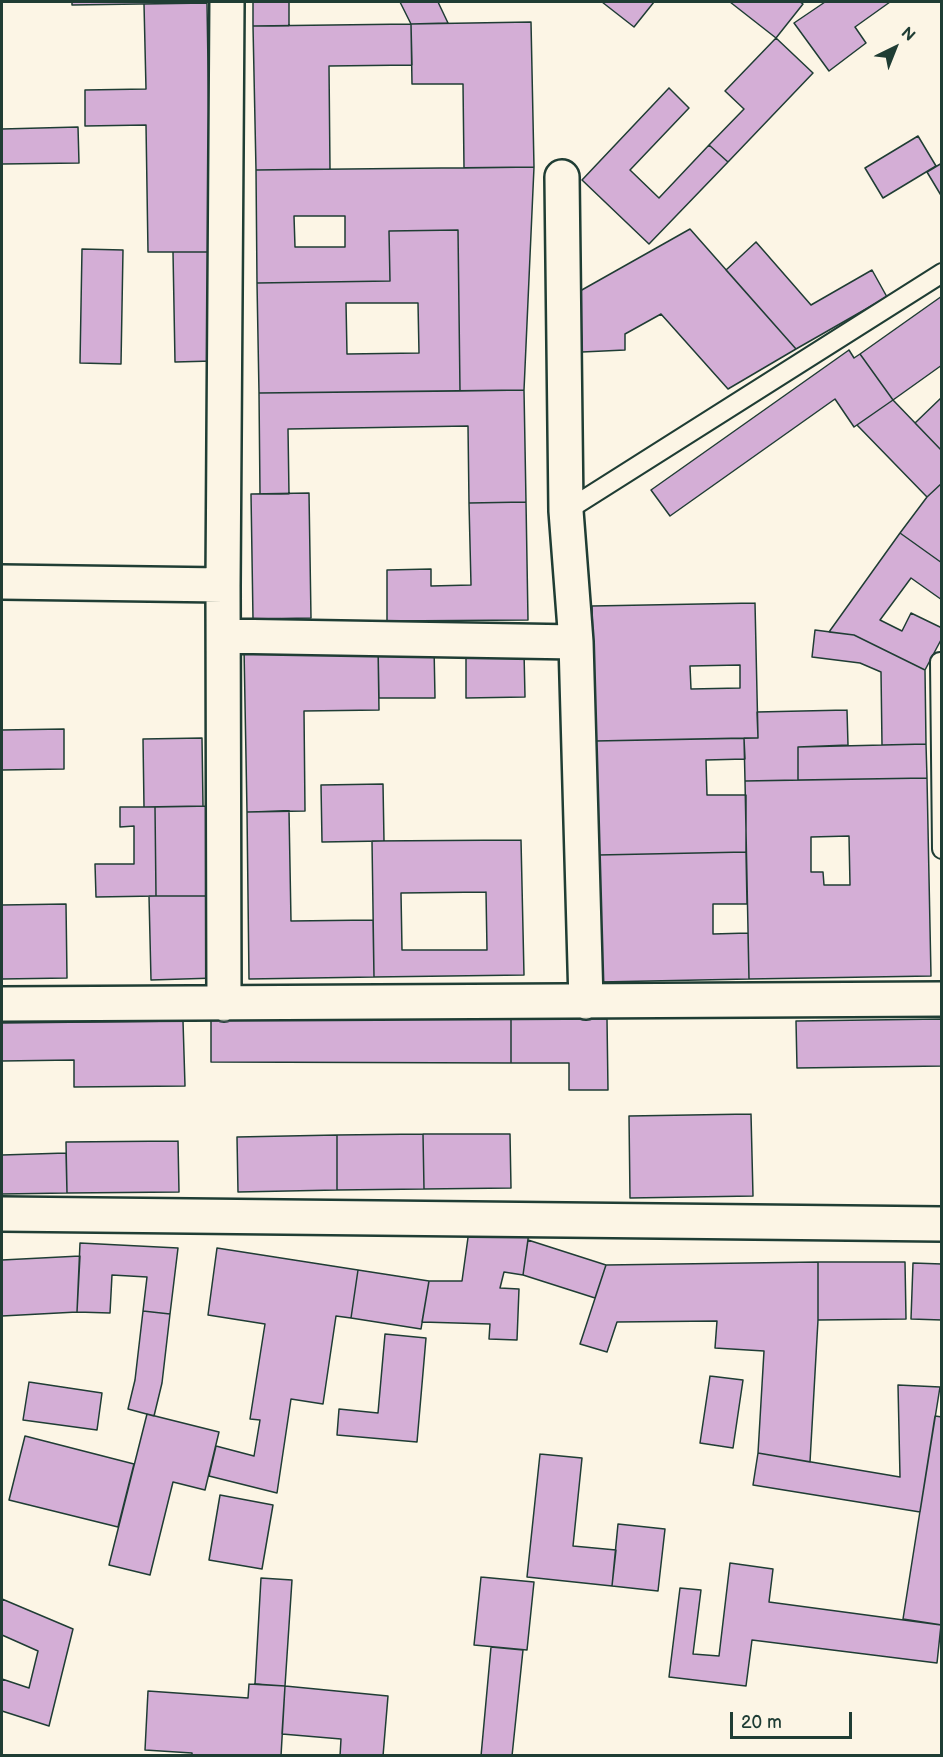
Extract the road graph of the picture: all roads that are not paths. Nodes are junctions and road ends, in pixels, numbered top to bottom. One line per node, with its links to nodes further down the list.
1 (227, 2): 6 (street)
2 (562, 177): 4 (street)
3 (942, 273): 4 (lane)
4 (566, 511): 8 (street)
5 (2, 582): 6 (street)
6 (223, 585): 7 (street)
7 (224, 636): 8 (street); 14 (street)
8 (576, 642): 12 (street)
9 (940, 662): 10 (lane)
10 (942, 849)
11 (942, 999): 12 (street)
12 (586, 1002): 14 (street)
13 (2, 1004): 14 (street)
14 (224, 1004)
15 (2, 1214): 16 (street)
16 (942, 1224)

